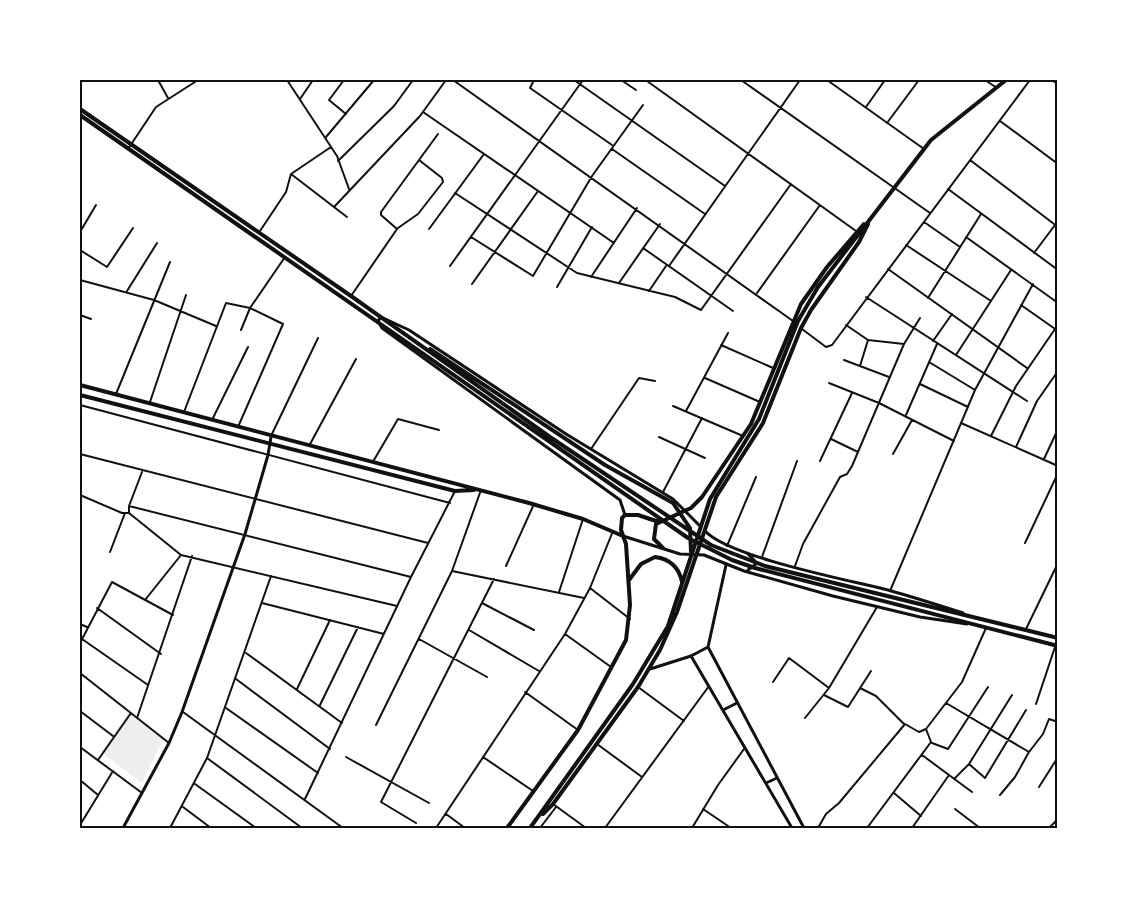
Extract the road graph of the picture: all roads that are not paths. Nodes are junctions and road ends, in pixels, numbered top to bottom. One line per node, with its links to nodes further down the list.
1 (158, 80): 28 (street)
2 (198, 80): 28 (street)
3 (287, 80): 29 (street)
4 (313, 80): 29 (street)
5 (344, 80): 37 (street)
6 (374, 80): 37 (street)
7 (413, 80): 52 (street)
8 (446, 80): 35 (street)
9 (455, 80): 43 (street)
10 (534, 80): 34 (street)
11 (573, 80): 24 (street)
12 (583, 80): 24 (street)
13 (621, 80): 27 (street)
14 (741, 80): 32 (street)
15 (800, 80): 32 (street)
16 (826, 80): 31 (street)
17 (885, 80): 31 (street)
18 (919, 80): 40 (street)
19 (985, 80): 26 (street)
20 (1006, 80): 26 (main road)
21 (1030, 80): 39 (street)
22 (1051, 80): 25 (street)
23 (647, 81): 49 (street)
24 (580, 84): 34 (street); 38 (street)
25 (1058, 84)
26 (997, 88): 47 (main road)
27 (636, 90)
28 (168, 99): 44 (street)
29 (300, 99): 42 (street)
30 (643, 105): 38 (street)
31 (866, 107): 40 (street)
32 (781, 108): 49 (street); 59 (street)
33 (80, 109): 44 (main road)
34 (561, 110): 43 (street); 46 (street)
35 (423, 112): 48 (street); 61 (street)
36 (80, 115): 44 (main road)
37 (347, 115): 42 (street)
38 (631, 120): 46 (street); 58 (street)
39 (1000, 121): 51 (street); 53 (street)
40 (888, 123): 47 (street)
41 (438, 134): 50 (street)
42 (325, 138): 45 (street)
43 (540, 139): 55 (street); 56 (street)
44 (129, 147): 85 (main road); 98 (main road)
45 (331, 147): 52 (street); 54 (street)
46 (611, 147): 56 (street); 72 (street)
47 (924, 149): 59 (main road)
48 (484, 154): 55 (street); 63 (street)
49 (748, 154): 57 (street); 58 (street)
50 (419, 160): 80 (street); 80 (street)
51 (970, 160): 60 (street); 77 (street)
52 (338, 161): 61 (street)
53 (1058, 164)
54 (291, 174): 66 (street); 85 (street)
55 (515, 175): 62 (street); 71 (street)
56 (592, 176): 67 (street); 68 (street)
57 (791, 184): 65 (street); 107 (street)
58 (725, 186): 72 (street)
59 (894, 188): 69 (street); 74 (main road)
60 (948, 189): 69 (street); 70 (street)
61 (350, 190): 66 (street)
62 (538, 190): 68 (street); 82 (street)
63 (455, 193): 71 (street); 81 (street)
64 (96, 205): 84 (street)
65 (820, 205): 83 (street); 116 (street)
66 (334, 207): 73 (street)
67 (637, 208): 76 (street); 89 (street)
68 (571, 213): 78 (street); 97 (street)
69 (930, 213): 75 (street)
70 (981, 213): 87 (street); 96 (street)
71 (487, 214): 82 (street); 86 (street)
72 (705, 214): 90 (street)
73 (347, 218)
74 (869, 220): 83 (main road); 137 (main road); 244 (main road)
75 (924, 222): 91 (street); 92 (street)
76 (660, 224): 90 (street); 93 (street)
77 (1056, 226): 96 (street)
78 (592, 227): 89 (street); 102 (street)
79 (133, 228): 94 (street)
80 (397, 229): 118 (street)
81 (429, 229)
82 (510, 229): 95 (street); 97 (street)
83 (856, 231): 134 (main road)
84 (80, 232)
85 (258, 233): 118 (main road)
86 (471, 237): 95 (street); 101 (street)
87 (966, 237): 92 (street); 104 (street)
88 (157, 243): 115 (street)
89 (614, 243): 108 (street)
90 (685, 243): 100 (street); 107 (street)
91 (906, 245): 103 (street); 106 (street)
92 (960, 246): 106 (street)
93 (643, 248): 100 (street); 110 (street)
94 (80, 250)
95 (494, 252): 97 (street); 111 (street)
96 (1034, 253): 105 (street)
97 (548, 254): 102 (street)
98 (285, 257): 126 (street); 133 (main road)
99 (170, 262): 122 (street)
100 (668, 265): 114 (street); 119 (street)
101 (450, 266)
102 (569, 267): 108 (street); 113 (street)
103 (888, 268): 120 (street); 121 (street)
104 (1012, 269): 112 (street); 123 (street)
105 (1058, 270)
106 (945, 271): 121 (street); 123 (street)
107 (727, 273): 116 (street); 119 (street)
108 (591, 277): 110 (street)
109 (80, 280): 115 (street)
110 (619, 283): 114 (street)
111 (472, 284)
112 (1033, 284): 124 (street); 125 (street)
113 (557, 287)
114 (649, 291): 119 (street)
115 (126, 292): 122 (street)
116 (757, 294): 134 (street)
117 (186, 295): 127 (street)
118 (351, 296): 133 (main road)
119 (711, 296): 128 (street)
120 (866, 297): 135 (street); 138 (street)
121 (928, 298): 129 (street)
122 (154, 300): 127 (street); 171 (street)
123 (991, 302): 139 (street)
124 (1058, 303)
125 (1022, 305): 141 (street); 151 (street)
126 (250, 308): 136 (street); 140 (street); 188 (street)
127 (181, 310): 136 (street); 175 (street)
128 (733, 311)
129 (951, 314): 139 (street); 146 (street)
130 (80, 315): 132 (street)
131 (920, 318): 138 (street)
132 (91, 319)
133 (380, 319): 142 (main road); 200 (street); 227 (street); 275 (main road)
134 (792, 321): 137 (street); 157 (main road)
135 (846, 325): 137 (street); 145 (street)
136 (216, 326): 182 (street)
137 (801, 328): 231 (main road)
138 (913, 329): 146 (street); 147 (street)
139 (973, 329): 151 (street); 152 (street)
140 (241, 330)
141 (1056, 330): 158 (street)
142 (401, 331): 244 (main road); 271 (main road)
143 (728, 333): 149 (street)
144 (318, 338): 193 (street)
145 (868, 340): 147 (street); 156 (street)
146 (933, 341): 148 (street)
147 (904, 344): 162 (street)
148 (937, 344): 152 (street); 155 (street)
149 (721, 345): 157 (street); 161 (street)
150 (248, 347): 186 (street)
151 (998, 347): 158 (street); 160 (street)
152 (956, 356): 160 (street)
153 (356, 359): 198 (street)
154 (844, 360): 156 (street)
155 (929, 362): 165 (street); 168 (street)
156 (860, 366): 162 (street)
157 (773, 368): 176 (main road)
158 (1027, 368): 170 (street)
159 (1058, 371): 199 (street)
160 (983, 373): 168 (street); 170 (street)
161 (704, 378): 176 (street); 181 (street)
162 (889, 378): 177 (street)
163 (655, 381): 200 (street)
164 (829, 383): 169 (street)
165 (920, 384): 180 (street); 183 (street)
166 (80, 385): 167 (main road)
167 (89, 387): 171 (main road); 173 (street)
168 (975, 390): 180 (street)
169 (852, 392): 177 (street); 195 (street)
170 (1012, 393): 174 (street); 192 (street)
171 (116, 394): 175 (main road)
172 (80, 395): 173 (main road); 178 (street)
173 (87, 397): 197 (main road)
174 (1027, 401)
175 (150, 402): 182 (main road)
176 (760, 402): 191 (main road)
177 (879, 403): 183 (street); 202 (street)
178 (80, 404): 205 (street)
179 (673, 405): 181 (street)
180 (968, 407): 187 (street)
181 (686, 411): 184 (street)
182 (184, 412): 186 (main road)
183 (905, 416): 185 (street)
184 (702, 418): 191 (street); 201 (street)
185 (912, 420): 196 (street); 204 (street)
186 (212, 421): 188 (main road)
187 (961, 423): 192 (street); 196 (street)
188 (238, 428): 193 (main road)
189 (1058, 429): 208 (street)
190 (439, 430): 210 (street)
191 (743, 436): 225 (main road)
192 (991, 436): 199 (street)
193 (271, 437): 197 (street); 198 (main road)
194 (658, 437): 201 (street)
195 (830, 439): 202 (street); 209 (street)
196 (954, 441): 259 (street)
197 (269, 444): 205 (street); 217 (main road)
198 (309, 447): 210 (main road)
199 (1016, 447): 208 (street)
200 (591, 449): 219 (street)
201 (684, 449): 206 (street); 219 (street)
202 (858, 452): 248 (street)
203 (80, 454): 212 (street)
204 (893, 454)
205 (268, 455): 221 (street); 222 (street)
206 (705, 458)
207 (797, 460): 243 (street)
208 (1044, 460): 211 (street)
209 (820, 461)
210 (372, 463): 216 (main road)
211 (1058, 466)
212 (142, 472): 221 (street); 224 (street)
213 (1058, 473): 215 (street)
214 (756, 477): 236 (street)
215 (1051, 488): 218 (street); 235 (street)
216 (481, 490): 217 (main road); 223 (main road); 252 (street)
217 (455, 491): 222 (street)
218 (1058, 491)
219 (663, 492): 225 (street)
220 (80, 495): 226 (street)
221 (254, 500): 232 (street); 234 (street)
222 (450, 503): 234 (street)
223 (534, 504): 228 (main road); 247 (street)
224 (129, 506): 226 (street); 232 (street)
225 (685, 510): 229 (main road); 231 (street)
226 (127, 513): 238 (street); 240 (street)
227 (625, 515): 229 (main road); 233 (main road)
228 (582, 519): 230 (main road); 260 (street)
229 (660, 522): 237 (main road)
230 (612, 531): 233 (main road); 257 (street)
231 (705, 531): 236 (street); 242 (main road)
232 (245, 534): 249 (street); 254 (street)
233 (623, 536): 237 (street); 256 (main road)
234 (428, 543): 254 (street)
235 (1025, 543)
236 (728, 546): 239 (street)
237 (663, 548): 242 (street)
238 (110, 552)
239 (746, 553): 243 (street); 251 (street)
240 (181, 555): 241 (street); 262 (street)
241 (192, 556): 249 (street); 268 (street)
242 (697, 556): 246 (street); 258 (main road)
243 (762, 557): 248 (street)
244 (690, 562): 374 (main road)
245 (1058, 563): 250 (street)
246 (726, 565): 251 (street); 286 (street)
247 (506, 566)
248 (795, 566): 259 (street)
249 (234, 567): 253 (street); 317 (street)
250 (1057, 568): 278 (street)
251 (740, 569): 266 (street)
252 (452, 571): 255 (street); 283 (street)
253 (271, 576): 263 (street); 265 (street)
254 (411, 577): 265 (street)
255 (494, 579): 260 (street); 264 (street)
256 (628, 580): 258 (main road); 269 (main road)
257 (590, 588): 261 (street); 269 (street)
258 (684, 591): 292 (main road)
259 (890, 591): 271 (street)
260 (559, 592): 261 (street)
261 (584, 598): 280 (street)
262 (145, 600): 267 (street); 268 (street)
263 (262, 603): 270 (street); 287 (street)
264 (482, 603): 276 (street); 277 (street)
265 (397, 606): 279 (street)
266 (877, 607): 275 (street); 303 (street)
267 (97, 608): 273 (street); 288 (street)
268 (173, 616): 288 (street)
269 (630, 619): 291 (main road)
270 (330, 620): 274 (street); 305 (street)
271 (986, 621): 278 (main road)
272 (80, 624): 273 (street)
273 (87, 627): 282 (street)
274 (358, 627): 279 (street); 312 (street)
275 (987, 627): 285 (main road); 310 (street)
276 (469, 630): 290 (street); 293 (street)
277 (534, 630)
278 (1026, 630): 281 (main road)
279 (384, 634): 324 (street)
280 (565, 634): 291 (street); 293 (street)
281 (1058, 638)
282 (82, 639): 284 (street); 299 (street)
283 (419, 639): 290 (street); 326 (street)
284 (80, 643)
285 (1057, 645): 311 (street)
286 (708, 647): 289 (street); 309 (street)
287 (246, 652): 297 (street); 305 (street)
288 (160, 654): 299 (street)
289 (691, 656): 292 (street); 300 (street)
290 (453, 659): 296 (street); 354 (street)
291 (611, 667): 329 (main road)
292 (650, 669): 301 (main road)
293 (539, 671): 306 (street)
294 (871, 671): 304 (street)
295 (80, 673): 318 (street)
296 (487, 677)
297 (236, 679): 313 (street); 338 (street)
298 (773, 682): 303 (street)
299 (149, 686): 320 (street)
300 (709, 686): 314 (street); 322 (street)
301 (638, 687): 322 (street); 335 (main road)
302 (988, 687): 319 (street)
303 (829, 688): 307 (street)
304 (860, 688): 307 (street); 325 (street)
305 (297, 689): 312 (street)
306 (525, 692): 329 (street); 342 (street)
307 (824, 695): 321 (street)
308 (1012, 695): 328 (street)
309 (737, 703): 314 (street); 351 (street)
310 (945, 703): 319 (street); 327 (street)
311 (1036, 704)
312 (320, 706): 324 (street)
313 (226, 708): 330 (street); 348 (street)
314 (723, 710): 337 (street)
315 (1026, 710): 332 (street)
316 (80, 711): 331 (street)
317 (182, 712): 330 (street); 334 (street)
318 (131, 713): 320 (street); 331 (street)
319 (969, 715): 328 (street); 333 (street)
320 (137, 718): 334 (street)
321 (806, 718)
322 (684, 720): 350 (street)
323 (1058, 722): 339 (street)
324 (342, 723): 338 (street)
325 (905, 724): 327 (street); 395 (street)
326 (376, 725)
327 (926, 729): 333 (street)
328 (991, 729): 332 (street); 346 (street)
329 (578, 730): 358 (main road)
330 (216, 735): 344 (street); 364 (street)
331 (114, 737): 345 (street)
332 (1009, 739): 339 (street); 346 (street)
333 (932, 742): 340 (street)
334 (169, 743): 360 (street)
335 (597, 744): 350 (street); 366 (main road)
336 (80, 747): 345 (street)
337 (746, 747): 355 (street); 368 (street)
338 (330, 749): 348 (street)
339 (1029, 752): 363 (street)
340 (922, 755): 349 (street); 361 (street)
341 (346, 757): 354 (street)
342 (483, 757): 358 (street); 370 (street)
343 (1058, 757): 357 (street)
344 (207, 758): 356 (street); 382 (street)
345 (98, 760): 347 (street)
346 (969, 764): 352 (street)
347 (113, 771): 360 (street); 362 (street)
348 (318, 774): 364 (street)
349 (949, 775): 352 (street); 372 (street)
350 (642, 777): 390 (street)
351 (777, 778): 355 (street); 394 (street)
352 (954, 779): 359 (street)
353 (80, 780): 362 (street)
354 (391, 782): 365 (street); 376 (street)
355 (766, 783): 393 (street)
356 (195, 784): 367 (street); 381 (street)
357 (1039, 787)
358 (534, 791): 386 (main road)
359 (972, 792)
360 (143, 793): 378 (street)
361 (894, 793): 372 (street); 396 (street)
362 (98, 795): 373 (street)
363 (1000, 795)
364 (305, 800): 383 (street)
365 (429, 803)
366 (555, 805): 374 (main road); 388 (street); 389 (street)
367 (183, 807): 379 (street); 380 (street)
368 (704, 809): 391 (street); 392 (street)
369 (955, 809): 398 (street)
370 (446, 814): 384 (street); 385 (street)
371 (80, 815): 373 (street)
372 (921, 816): 397 (street)
373 (84, 818): 377 (street)
374 (537, 819): 387 (main road)
375 (1058, 819): 399 (street)
376 (416, 823)
377 (80, 825)
378 (123, 828)
379 (170, 828)
380 (211, 828)
381 (256, 828)
382 (302, 828)
383 (343, 828)
384 (436, 828)
385 (465, 828)
386 (507, 828)
387 (530, 828)
388 (540, 828)
389 (586, 828)
390 (605, 828)
391 (692, 828)
392 (731, 828)
393 (792, 828)
394 (804, 828)
395 (818, 828)
396 (869, 828)
397 (912, 828)
398 (980, 828)
399 (1049, 828)

